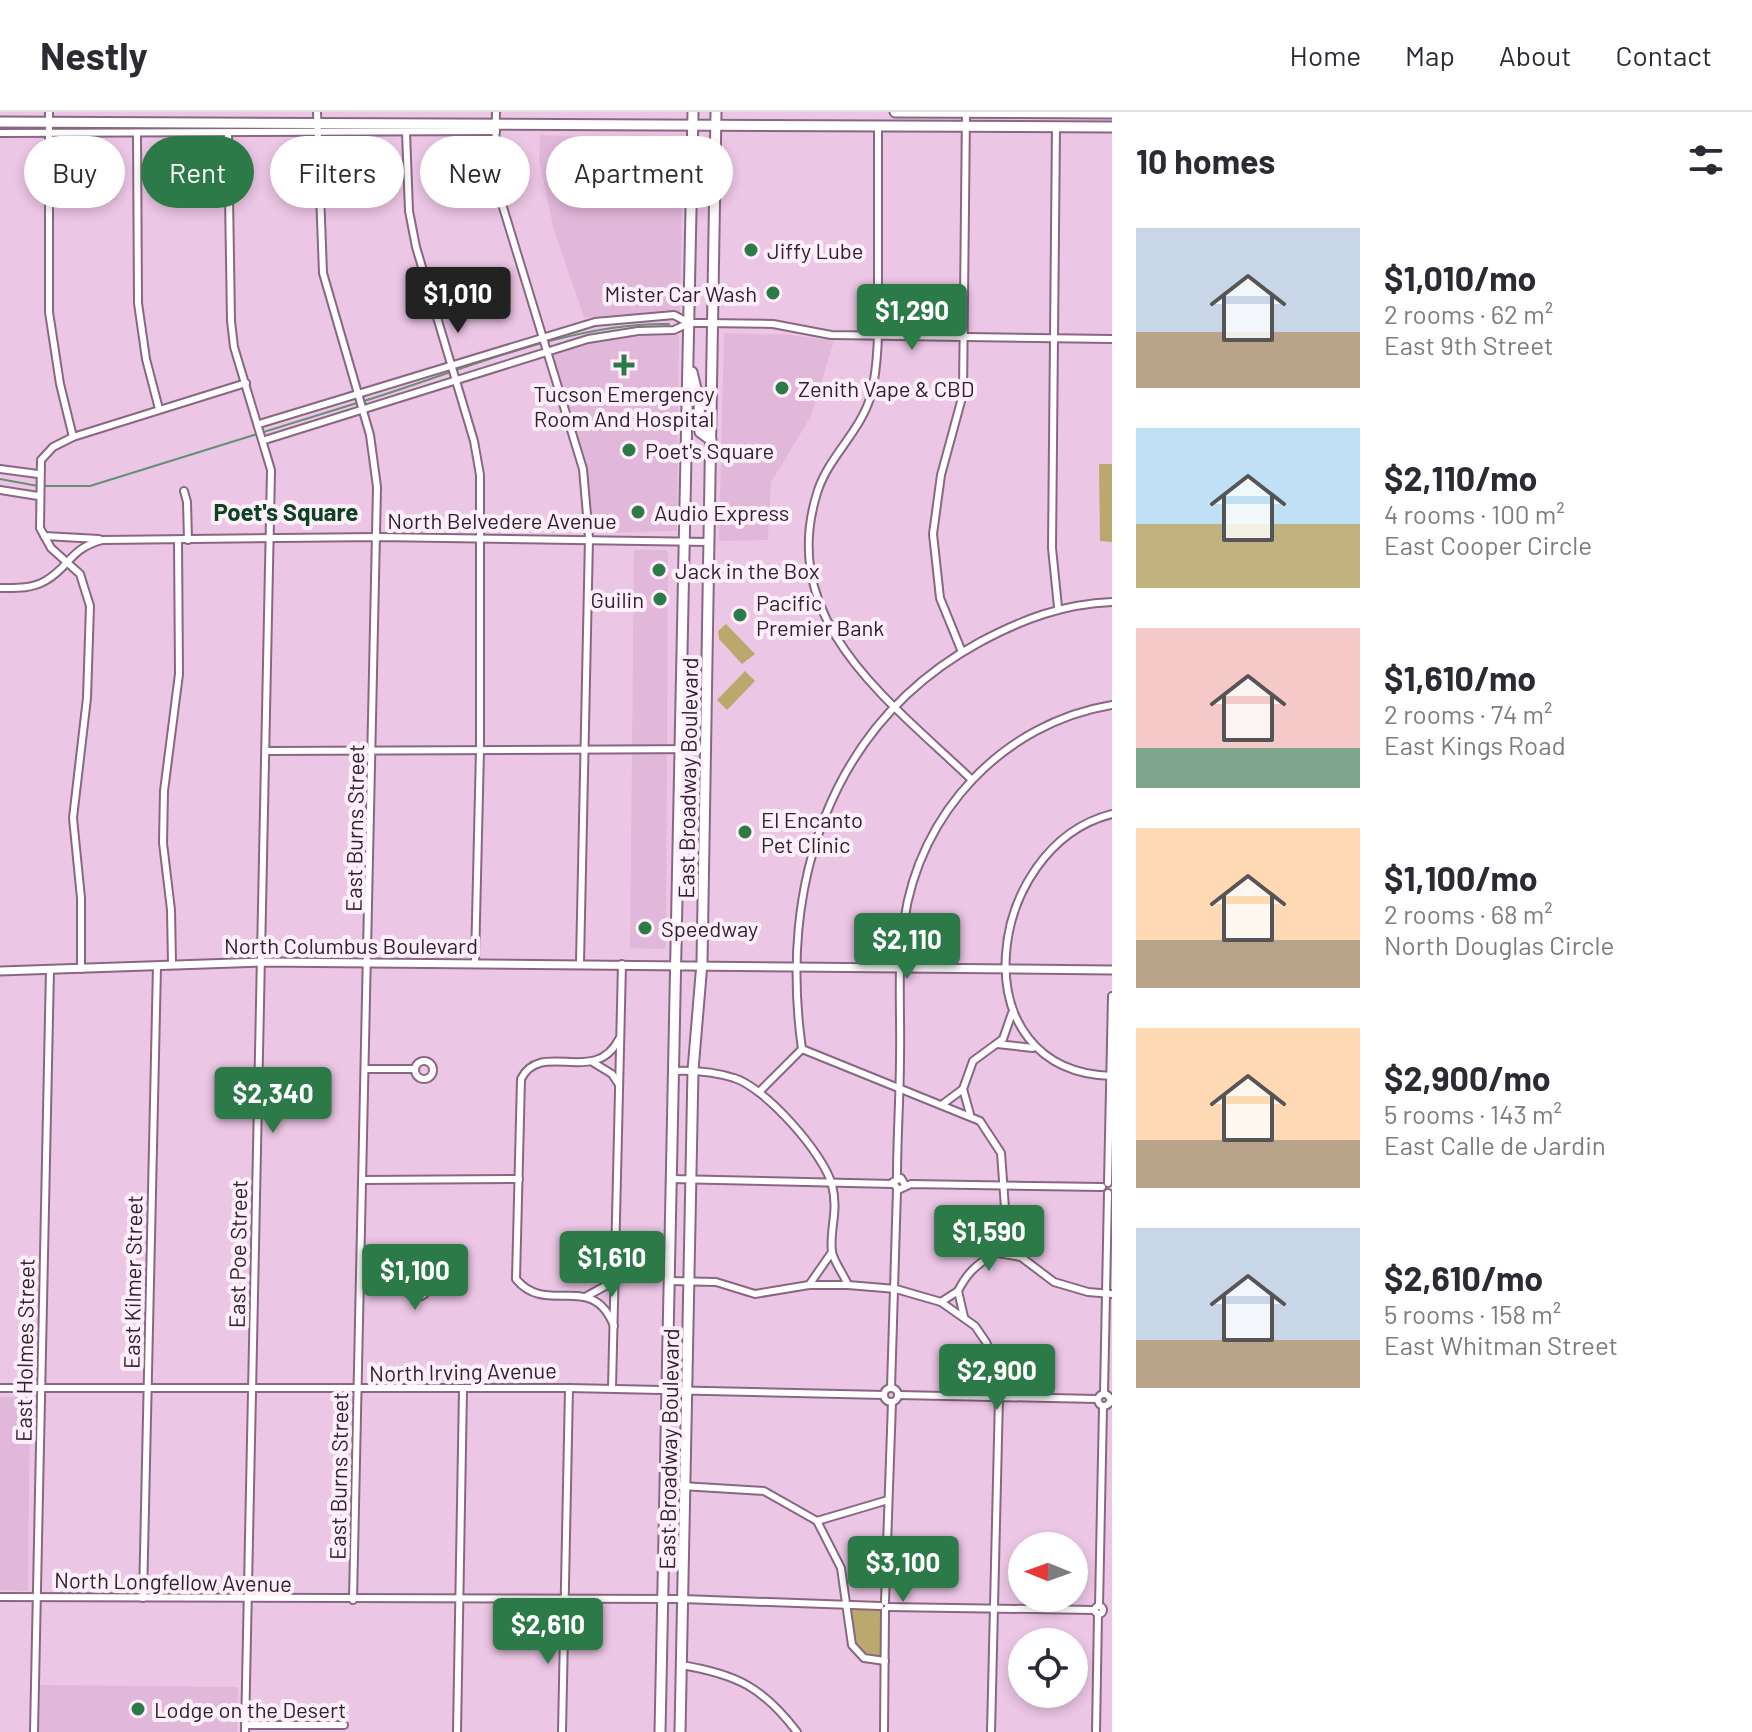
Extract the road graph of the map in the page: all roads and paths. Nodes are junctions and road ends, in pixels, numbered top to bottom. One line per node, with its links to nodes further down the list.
1 (496, 112): 13 (street)
2 (693, 112): 11 (main road, East Broadway Boulevard)
3 (716, 112): 12 (main road, East Broadway Boulevard)
4 (895, 112): 6 (main road)
5 (1056, 112): 6 (main road); 7 (main road)
6 (966, 113): 17 (street)
7 (1112, 113)
8 (0, 122): 9 (main road)
9 (49, 122): 10 (main road); 19 (street); 20 (street); 38 (street)
10 (317, 122): 13 (main road); 18 (street); 21 (street); 34 (street, East Burns Street)
11 (693, 126): 12 (main road); 13 (main road); 22 (main road, East Broadway Boulevard)
12 (717, 126): 16 (main road); 23 (main road, East Broadway Boulevard)
13 (496, 127): 18 (street); 24 (street)
14 (1056, 127): 15 (main road); 17 (main road); 26 (street)
15 (1112, 127)
16 (878, 128): 17 (main road); 25 (street)
17 (965, 128): 27 (street)
18 (406, 132): 31 (street)
19 (0, 133)
20 (137, 133): 21 (street); 35 (street)
21 (228, 133): 33 (street, East Poe Street)
22 (689, 323): 23 (street); 24 (street); 29 (street); 30 (main road, East Broadway Boulevard)
23 (713, 323): 25 (street); 40 (main road, East Broadway Boulevard)
24 (543, 335): 29 (street); 31 (street)
25 (878, 337): 27 (street); 62 (street)
26 (1054, 338): 27 (street); 28 (street); 59 (street)
27 (966, 339): 60 (street)
28 (1112, 339)
29 (548, 352): 32 (street); 49 (street)
30 (689, 357): 40 (main road); 51 (main road, East Broadway Boulevard)
31 (451, 364): 32 (street); 34 (street)
32 (456, 381): 36 (street); 50 (street)
33 (246, 383): 35 (street); 37 (street, East Poe Street)
34 (356, 393): 36 (street, East Burns Street); 37 (street)
35 (159, 409): 38 (street)
36 (362, 411): 39 (street); 47 (street, East Burns Street)
37 (259, 424): 39 (street, East Poe Street)
38 (73, 437): 42 (street)
39 (265, 440): 48 (street, East Poe Street)
40 (711, 440): 55 (main road, East Broadway Boulevard)
41 (0, 469): 42 (street)
42 (38, 474): 45 (street)
43 (0, 490): 45 (street)
44 (184, 491): 54 (street)
45 (38, 496): 46 (street)
46 (44, 536): 52 (street, North Belvedere Avenue); 56 (street)
47 (378, 537): 48 (street, North Belvedere Avenue); 50 (street, North Belvedere Avenue); 68 (street, East Burns Street)
48 (272, 538): 54 (street, North Belvedere Avenue); 66 (street, East Poe Street)
49 (589, 538): 50 (street, North Belvedere Avenue); 51 (street, North Belvedere Avenue); 67 (street)
50 (482, 539): 65 (street)
51 (686, 539): 55 (street, North Belvedere Avenue); 63 (main road, East Broadway Boulevard)
52 (102, 540): 53 (street, North Belvedere Avenue); 56 (street, North Belvedere Avenue)
53 (178, 540): 54 (street, North Belvedere Avenue); 78 (street)
54 (188, 540)
55 (709, 542): 64 (main road, East Broadway Boulevard)
56 (65, 561): 57 (street, North Belvedere Avenue); 84 (street)
57 (0, 588)
58 (1112, 602): 59 (street)
59 (1058, 607): 60 (street)
60 (962, 652): 62 (street)
61 (1112, 705): 69 (street)
62 (895, 706): 69 (street); 79 (street)
63 (682, 749): 64 (street); 67 (street); 77 (main road, East Broadway Boulevard)
64 (706, 749): 76 (main road, East Broadway Boulevard)
65 (480, 750): 67 (street); 68 (street); 73 (street)
66 (267, 751): 68 (street); 71 (street, East Poe Street)
67 (584, 751): 74 (street)
68 (374, 752): 72 (street, East Burns Street)
69 (972, 780): 81 (street)
70 (1112, 814): 82 (street)
71 (262, 962): 72 (street, North Columbus Boulevard); 78 (street, North Columbus Boulevard); 137 (street, East Poe Street)
72 (368, 962): 73 (street, North Columbus Boulevard); 94 (street, East Burns Street)
73 (475, 962): 74 (street, North Columbus Boulevard)
74 (580, 963): 75 (street, North Columbus Boulevard)
75 (622, 963): 77 (street, North Columbus Boulevard); 89 (street)
76 (702, 963): 77 (street, North Columbus Boulevard); 79 (street, North Columbus Boulevard); 96 (main road, East Broadway Boulevard)
77 (678, 964): 97 (main road, East Broadway Boulevard)
78 (172, 965): 80 (street, North Columbus Boulevard)
79 (796, 965): 81 (street, North Columbus Boulevard); 92 (street)
80 (157, 966): 84 (street, North Columbus Boulevard); 133 (street, East Kilmer Street)
81 (902, 966): 82 (street, North Columbus Boulevard); 100 (street)
82 (1006, 968): 85 (street, North Columbus Boulevard); 88 (street)
83 (50, 969): 84 (street, North Columbus Boulevard); 86 (street, North Columbus Boulevard); 132 (street, East Holmes Street)
84 (81, 969)
85 (1112, 970)
86 (0, 971)
87 (1112, 996): 98 (street)
88 (1012, 1006): 90 (street); 91 (street)
89 (619, 1039): 93 (street); 99 (street)
90 (997, 1044): 91 (street); 101 (street)
91 (1035, 1048): 98 (street)
92 (802, 1049): 100 (street); 102 (street)
93 (592, 1063): 99 (street); 105 (street)
94 (366, 1069): 95 (street); 108 (street, East Burns Street)
95 (415, 1069)
96 (693, 1070): 97 (street); 102 (street); 107 (main road, East Broadway Boulevard)
97 (673, 1071): 106 (main road, East Broadway Boulevard)
98 (1111, 1076): 112 (street)
99 (618, 1083): 117 (street)
100 (900, 1088): 103 (street); 110 (street)
101 (963, 1089): 103 (street); 104 (street)
102 (759, 1092): 109 (street)
103 (943, 1104): 104 (street)
104 (970, 1114): 111 (street)
105 (519, 1179): 108 (street); 127 (street)
106 (671, 1179): 107 (street); 118 (main road, East Broadway Boulevard)
107 (691, 1179): 109 (street); 119 (main road, East Broadway Boulevard)
108 (363, 1180): 122 (street, East Burns Street)
109 (832, 1182): 110 (street); 114 (street)
110 (896, 1184): 111 (street); 124 (street)
111 (1004, 1185): 112 (street); 113 (street)
112 (1108, 1188): 126 (street)
113 (1009, 1235): 115 (street); 116 (street)
114 (832, 1252): 120 (street); 121 (street)
115 (998, 1253): 116 (street); 125 (street)
116 (1021, 1257): 126 (street)
117 (615, 1274): 127 (street); 130 (street)
118 (669, 1281): 119 (street); 138 (main road, East Broadway Boulevard)
119 (689, 1281): 120 (street); 139 (main road, East Broadway Boulevard)
120 (809, 1285): 121 (street)
121 (848, 1285): 124 (street)
122 (361, 1286): 123 (street); 140 (street, East Burns Street)
123 (406, 1286)
124 (896, 1289): 128 (street); 136 (street)
125 (958, 1291): 128 (street); 129 (street)
126 (1109, 1294): 142 (street)
127 (587, 1296): 130 (street)
128 (941, 1302): 129 (street)
129 (964, 1317): 145 (street)
130 (614, 1326): 135 (street)
131 (0, 1388): 132 (street, North Irving Avenue)
132 (41, 1388): 133 (street, North Irving Avenue); 155 (street, East Holmes Street)
133 (147, 1388): 137 (street, North Irving Avenue); 156 (street, East Kilmer Street)
134 (569, 1388): 135 (street, North Irving Avenue); 141 (street, North Irving Avenue); 161 (street)
135 (612, 1388): 138 (street, North Irving Avenue)
136 (891, 1388): 143 (street); 144 (street)
137 (252, 1389): 140 (street, North Irving Avenue); 158 (street, East Poe Street)
138 (667, 1389): 139 (street, North Irving Avenue); 150 (main road, East Broadway Boulevard)
139 (687, 1389): 143 (street, North Irving Avenue); 151 (main road, East Broadway Boulevard)
140 (358, 1390): 141 (street, North Irving Avenue); 159 (street, East Burns Street)
141 (463, 1390): 160 (street)
142 (1104, 1394): 146 (street); 147 (street)
143 (884, 1395): 148 (street)
144 (898, 1395): 145 (street); 148 (street)
145 (999, 1397): 146 (street); 165 (street)
146 (1097, 1399): 149 (street)
147 (1111, 1400): 149 (street)
148 (892, 1402): 152 (street)
149 (1103, 1407): 166 (street)
150 (665, 1485): 151 (street); 162 (main road, East Broadway Boulevard)
151 (685, 1485): 153 (street); 157 (main road, East Broadway Boulevard)
152 (888, 1500): 153 (street); 164 (street)
153 (817, 1521): 163 (street)
154 (0, 1597): 155 (street, North Longfellow Avenue)
155 (37, 1598): 156 (street, North Longfellow Avenue); 172 (street, East Holmes Street)
156 (143, 1598): 158 (street, North Longfellow Avenue)
157 (682, 1599): 162 (street, North Longfellow Avenue); 163 (street, North Longfellow Avenue); 169 (main road, East Broadway Boulevard)
158 (248, 1600): 159 (street, North Longfellow Avenue); 171 (street, East Poe Street)
159 (353, 1600): 160 (street, North Longfellow Avenue)
160 (459, 1601): 161 (street, North Longfellow Avenue); 173 (street)
161 (563, 1601): 162 (street, North Longfellow Avenue); 174 (street)
162 (663, 1601): 175 (main road, East Broadway Boulevard)
163 (847, 1604): 164 (street, North Longfellow Avenue); 168 (street)
164 (885, 1606): 165 (street, North Longfellow Avenue); 168 (street)
165 (994, 1610): 166 (street, North Longfellow Avenue); 179 (street)
166 (1099, 1610): 167 (street, North Longfellow Avenue); 180 (street)
167 (1112, 1611)
168 (885, 1661): 178 (street)
169 (681, 1665): 176 (main road, East Broadway Boulevard); 177 (street)
170 (344, 1725): 171 (street)
171 (245, 1729)
172 (34, 1732)
173 (457, 1732)
174 (562, 1732)
175 (660, 1732)
176 (680, 1732)
177 (797, 1732)
178 (884, 1732)
179 (991, 1732)
180 (1096, 1732)

